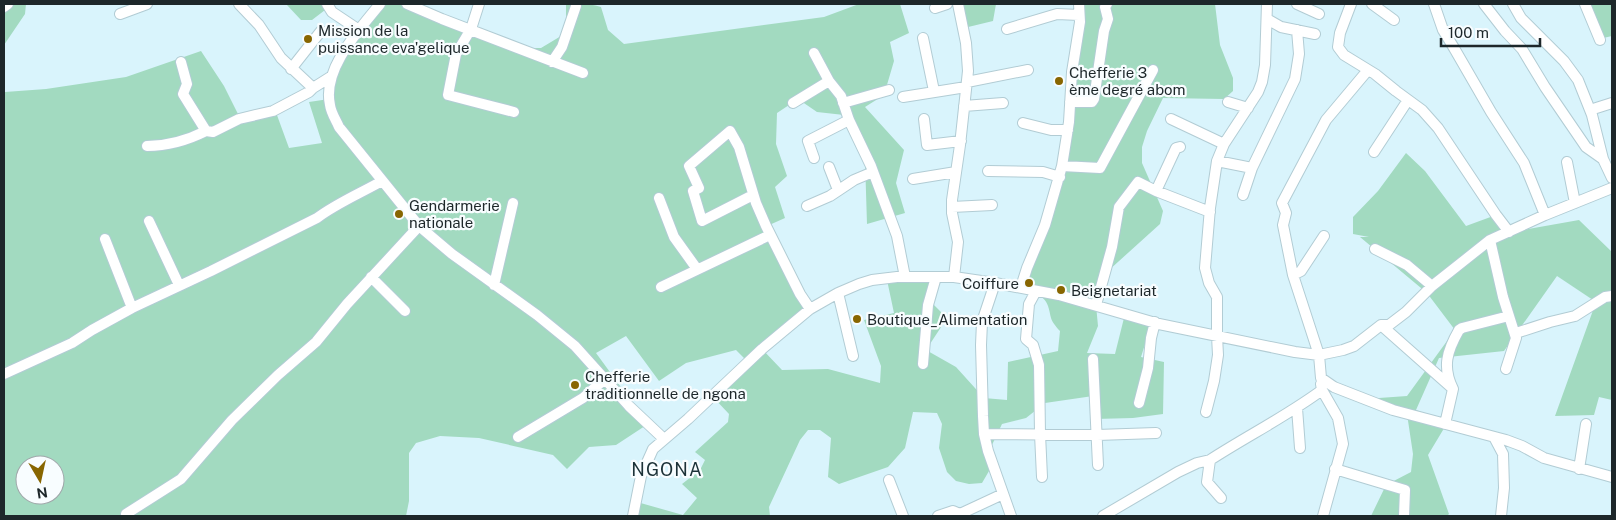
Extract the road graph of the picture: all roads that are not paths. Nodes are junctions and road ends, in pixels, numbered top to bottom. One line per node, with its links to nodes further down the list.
1 (8, 4): 21 (street)
2 (147, 4): 23 (street)
3 (239, 4): 39 (street)
4 (327, 4): 30 (street)
5 (380, 4): 30 (street)
6 (408, 4): 28 (street)
7 (479, 4): 28 (street)
8 (578, 4): 38 (street)
9 (947, 4): 22 (street)
10 (958, 4): 46 (street)
11 (1079, 4): 25 (street)
12 (1107, 4): 53 (street)
13 (1267, 4): 26 (street)
14 (1297, 4): 24 (street)
15 (1351, 4): 42 (street)
16 (1372, 4): 27 (street)
17 (1434, 4): 99 (street)
18 (1484, 4): 74 (street)
19 (1513, 4): 60 (street)
20 (1585, 4): 35 (street)
21 (4, 8)
22 (935, 8)
23 (120, 14)
24 (1319, 14)
25 (1079, 15): 29 (street); 53 (street)
26 (1266, 19): 31 (street); 59 (street)
27 (1394, 20)
28 (471, 29): 38 (street); 61 (street)
29 (1007, 29)
30 (359, 30): 44 (street)
31 (1297, 30): 33 (street); 79 (street)
32 (321, 31): 39 (street)
33 (1315, 34)
34 (923, 38): 49 (street)
35 (1600, 40)
36 (814, 53): 45 (street)
37 (181, 62): 67 (street)
38 (552, 62): 43 (street)
39 (291, 69): 47 (street)
40 (1028, 70): 46 (street)
41 (1153, 70): 77 (street)
42 (1368, 70): 51 (street); 109 (street)
43 (583, 73)
44 (332, 76): 47 (street); 86 (street)
45 (829, 81): 52 (street); 55 (street)
46 (966, 84): 49 (street); 58 (street)
47 (313, 88): 67 (street)
48 (889, 90): 55 (street)
49 (934, 91): 50 (street)
50 (903, 97)
51 (1408, 100): 72 (street); 102 (street)
52 (793, 102)
53 (1070, 102): 66 (street)
54 (1228, 102): 59 (street)
55 (843, 103): 64 (street)
56 (1612, 103): 60 (street)
57 (1003, 104): 58 (street)
58 (964, 106): 68 (street)
59 (1248, 108): 69 (street)
60 (1590, 110): 74 (street)
61 (514, 112)
62 (924, 119): 68 (street)
63 (1171, 119): 69 (street)
64 (849, 120): 73 (street); 81 (street)
65 (1022, 123): 66 (street)
66 (1068, 130): 77 (street)
67 (206, 131): 70 (street)
68 (961, 141): 82 (street)
69 (1224, 144): 75 (street)
70 (147, 146)
71 (1180, 147): 89 (street)
72 (1374, 152)
73 (814, 158)
74 (1603, 159): 84 (street)
75 (1217, 161): 79 (street); 98 (street)
76 (1566, 162): 94 (street)
77 (1062, 166): 83 (street)
78 (829, 168): 88 (street)
79 (1252, 168): 91 (street)
80 (988, 171): 83 (street)
81 (873, 172): 88 (street); 111 (street)
82 (956, 172): 85 (street); 97 (street)
83 (1060, 177): 119 (street)
84 (1612, 178)
85 (912, 179)
86 (382, 181): 101 (street); 115 (street)
87 (1612, 188): 94 (street)
88 (838, 190): 96 (street)
89 (1156, 191): 98 (street); 123 (street)
90 (754, 195): 90 (street); 103 (street)
91 (1243, 195)
92 (659, 198): 108 (street)
93 (513, 203): 116 (street)
94 (1575, 203): 99 (street)
95 (992, 205): 97 (street)
96 (807, 206)
97 (952, 207): 113 (street)
98 (1210, 212): 131 (street)
99 (1545, 215): 102 (street)
100 (149, 221): 115 (street)
101 (419, 226): 110 (street); 116 (street)
102 (1509, 232): 106 (street)
103 (770, 235): 108 (street); 125 (street)
104 (1324, 236): 109 (street)
105 (105, 239): 124 (street)
106 (1490, 240): 117 (street); 127 (street)
107 (1375, 249): 117 (street)
108 (697, 269): 118 (street)
109 (1293, 275): 132 (street)
110 (372, 277): 126 (street); 166 (street)
111 (905, 277): 112 (street); 121 (street)
112 (936, 277): 113 (street); 135 (street)
113 (954, 277): 114 (street)
114 (996, 283): 119 (street); 148 (street)
115 (179, 285): 124 (street)
116 (494, 285): 139 (street)
117 (1432, 286): 129 (street)
118 (661, 287)
119 (1021, 287): 120 (street)
120 (1036, 291): 123 (street); 149 (street)
121 (838, 293): 125 (street); 133 (street)
122 (1612, 296): 130 (street)
123 (1096, 305): 128 (street)
124 (132, 308): 137 (street)
125 (810, 309): 153 (street)
126 (406, 311)
127 (1509, 316): 130 (street); 140 (street)
128 (1155, 322): 131 (street); 142 (street)
129 (1381, 325): 132 (street); 140 (street)
130 (1516, 333): 136 (street)
131 (1217, 336): 132 (street); 144 (street)
132 (1320, 355): 138 (street)
133 (853, 356)
134 (1093, 359): 150 (street)
135 (923, 364)
136 (1506, 369)
137 (4, 374)
138 (1320, 378): 141 (street); 145 (street)
139 (606, 380): 151 (street); 153 (street)
140 (1453, 389): 145 (street)
141 (1322, 390): 143 (street); 159 (street)
142 (1139, 404)
143 (1297, 408): 155 (street); 157 (street)
144 (1206, 412)
145 (1445, 424): 152 (street)
146 (1586, 424): 160 (street)
147 (1156, 433): 150 (street)
148 (984, 434): 149 (street); 164 (street)
149 (1040, 434): 150 (street); 161 (street)
150 (1097, 435): 158 (street)
151 (518, 437)
152 (1494, 437): 154 (street); 156 (street)
153 (664, 439): 167 (street)
154 (1522, 446): 156 (street); 160 (street)
155 (1300, 448)
156 (1503, 454): 174 (street)
157 (1210, 460): 165 (street); 171 (street)
158 (1098, 465)
159 (1335, 469): 172 (street); 173 (street)
160 (1579, 469): 162 (street)
161 (1042, 477)
162 (1611, 477)
163 (889, 480): 168 (street)
164 (1003, 494): 169 (street); 170 (street)
165 (1221, 498)
166 (126, 514)
167 (633, 516)
168 (903, 516)
169 (938, 516)
170 (1011, 516)
171 (1102, 516)
172 (1323, 516)
173 (1404, 516)
174 (1500, 516)

